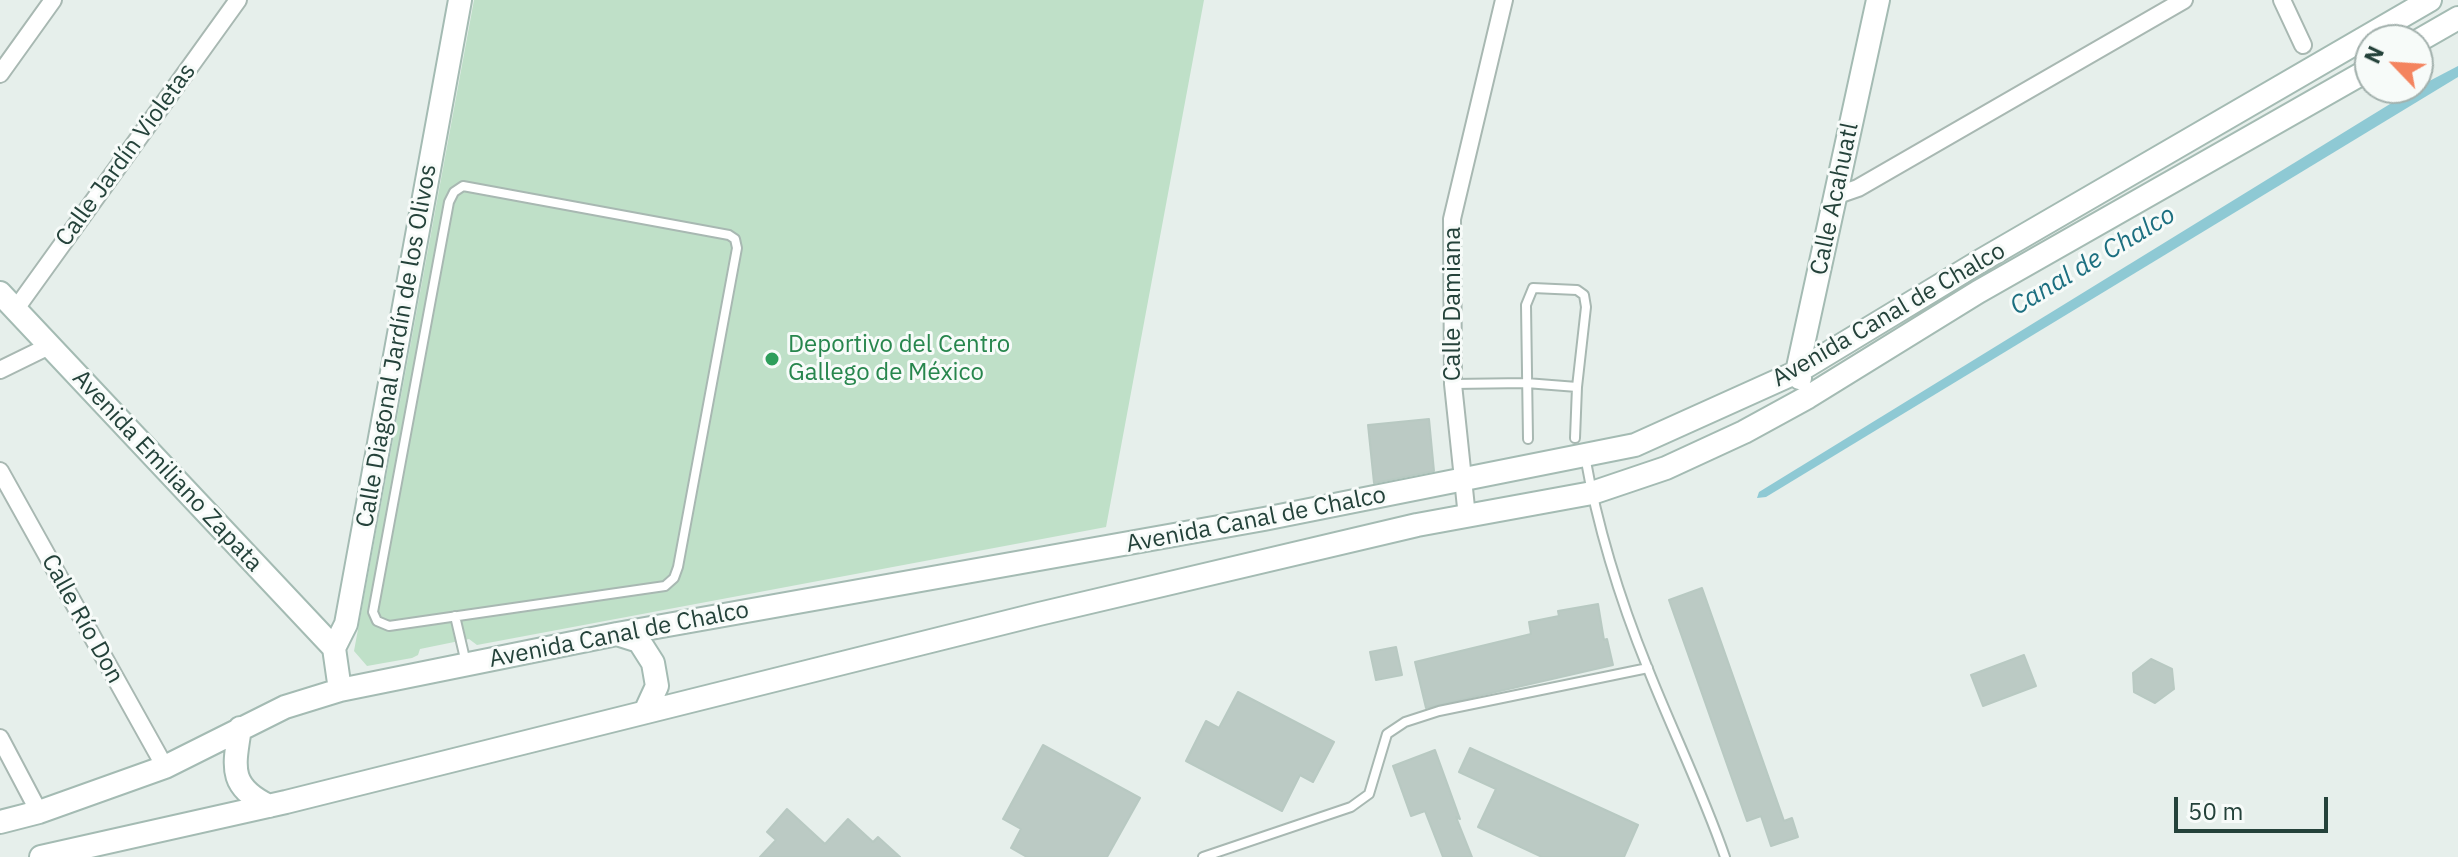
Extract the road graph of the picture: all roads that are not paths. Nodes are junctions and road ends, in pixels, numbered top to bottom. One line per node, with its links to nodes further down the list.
1 (53, 0): 12 (street)
2 (238, 0): 15 (street, Calle Jardín Violetas)
3 (460, 0): 31 (main road, Calle Diagonal Jardín de los Olivos)
4 (1504, 0): 20 (street, Calle Damiana)
5 (1878, 0): 14 (main road, Calle Acahuatl)
6 (2184, 0): 14 (street)
7 (2282, 0): 11 (street)
8 (2430, 0): 18 (main road, Avenida Canal de Chalco)
9 (2458, 18): 10 (main road)
10 (2434, 32)
11 (2303, 45)
12 (0, 74)
13 (2354, 78): 22 (main road, Avenida Canal de Chalco)
14 (1835, 196): 18 (main road, Calle Acahuatl)
15 (8, 301): 16 (main road, Avenida Emiliano Zapata)
16 (49, 346): 17 (street); 31 (main road, Avenida Emiliano Zapata)
17 (0, 370)
18 (1797, 372): 22 (main road); 24 (main road, Avenida Canal de Chalco)
19 (1526, 383): 20 (lane); 21 (lane); 21 (lane); 23 (lane)
20 (1453, 384): 26 (street, Calle Damiana)
21 (1577, 387): 24 (lane)
22 (1808, 397): 27 (main road, Avenida Canal de Chalco)
23 (1528, 439)
24 (1580, 447): 26 (main road, Avenida Canal de Chalco); 27 (lane)
25 (0, 471): 38 (street, Calle Río Don)
26 (1464, 480): 28 (street, Calle Damiana); 30 (main road, Avenida Canal de Chalco)
27 (1592, 493): 28 (main road, Avenida Canal de Chalco); 33 (lane)
28 (1467, 517): 35 (main road, Avenida Canal de Chalco)
29 (455, 616): 29 (lane); 32 (lane)
30 (617, 634): 32 (main road, Avenida Canal de Chalco); 35 (main road)
31 (334, 648): 34 (main road, Calle Diagonal Jardín de los Olivos)
32 (466, 664): 34 (main road, Avenida Canal de Chalco)
33 (1648, 668): 43 (lane); 44 (lane)
34 (340, 690): 36 (main road, Avenida Canal de Chalco)
35 (645, 712): 39 (main road, Avenida Canal de Chalco)
36 (240, 728): 38 (main road, Avenida Canal de Chalco); 39 (main road)
37 (0, 738): 40 (street)
38 (165, 767): 40 (main road, Avenida Canal de Chalco)
39 (269, 806): 42 (main road, Avenida Canal de Chalco)
40 (39, 812): 41 (main road, Avenida Canal de Chalco)
41 (0, 822)
42 (41, 857)
43 (1203, 857)
44 (1725, 857)

